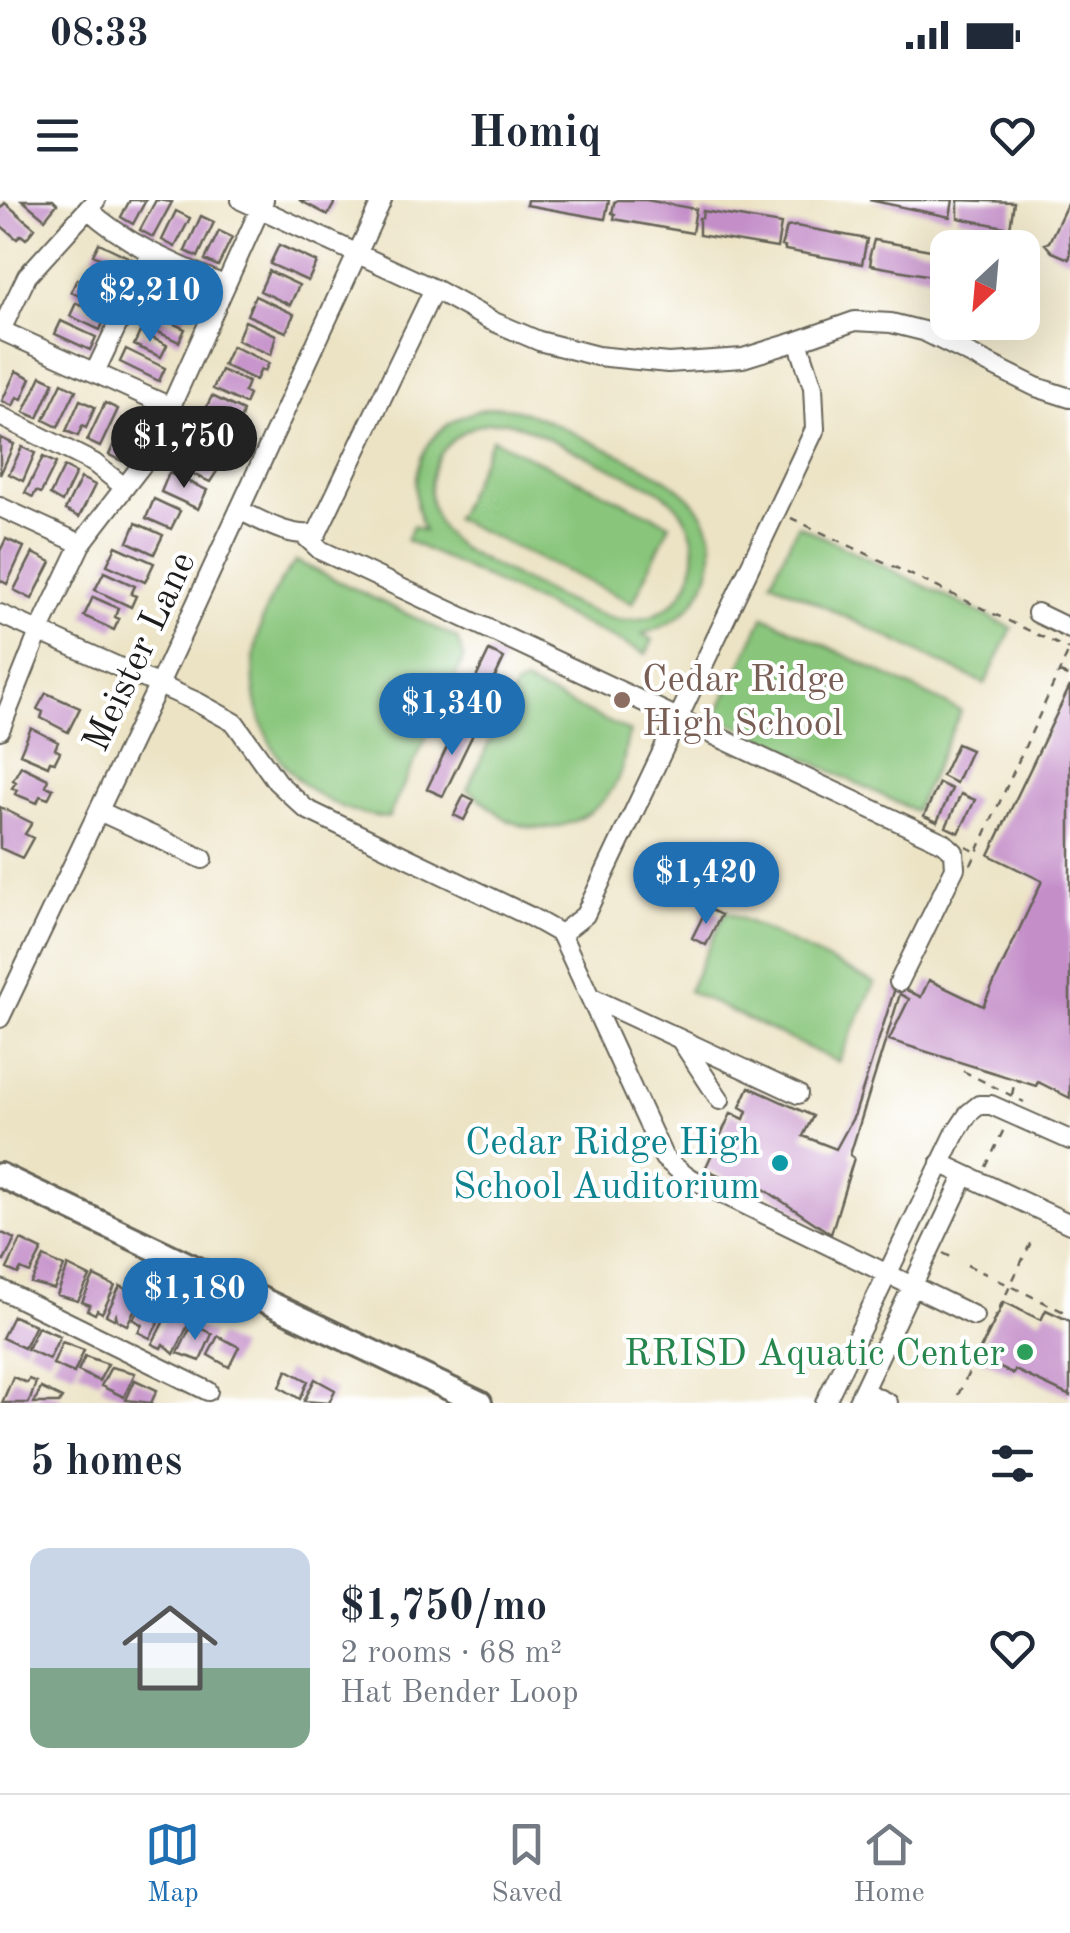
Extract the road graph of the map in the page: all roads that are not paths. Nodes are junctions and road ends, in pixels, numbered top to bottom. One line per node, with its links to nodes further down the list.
1 (240, 200): 4 (street)
2 (382, 200): 5 (street, Meister Lane)
3 (92, 205): 6 (street); 9 (street)
4 (262, 205): 5 (street); 7 (street)
5 (356, 252): 8 (street); 17 (street, Meister Lane)
6 (151, 254): 7 (street); 11 (street)
7 (224, 285): 13 (street)
8 (434, 289): 10 (street); 18 (street)
9 (0, 330): 11 (street)
10 (798, 341): 12 (street); 25 (street)
11 (95, 372): 13 (street)
12 (1070, 398)
13 (172, 408): 15 (street)
14 (0, 416): 15 (street)
15 (123, 486): 19 (street)
16 (0, 507): 19 (street)
17 (239, 510): 18 (street); 24 (street, Meister Lane)
18 (305, 536): 25 (street)
19 (81, 544): 23 (street)
20 (1036, 613): 22 (street)
21 (0, 614): 23 (street)
22 (1070, 629)
23 (39, 632): 24 (street); 26 (street)
24 (159, 684): 27 (street, Meister Lane); 29 (street)
25 (679, 716): 29 (street); 30 (street)
26 (0, 730)
27 (99, 811): 28 (street); 32 (street, Meister Lane)
28 (203, 859)
29 (560, 934): 31 (street)
30 (900, 982)
31 (590, 997): 33 (street); 41 (street)
32 (0, 1018)
33 (680, 1039): 34 (street); 35 (street)
34 (798, 1094)
35 (720, 1100)
36 (1070, 1140): 37 (street)
37 (940, 1162): 38 (street); 41 (street)
38 (974, 1173): 40 (street); 42 (street)
39 (0, 1175): 47 (main road)
40 (1070, 1224)
41 (887, 1274): 42 (street); 48 (street)
42 (912, 1287): 44 (street); 46 (street)
43 (0, 1289): 45 (street)
44 (974, 1316)
45 (208, 1391)
46 (860, 1397): 49 (street)
47 (480, 1403)
48 (826, 1403)
49 (888, 1403)

